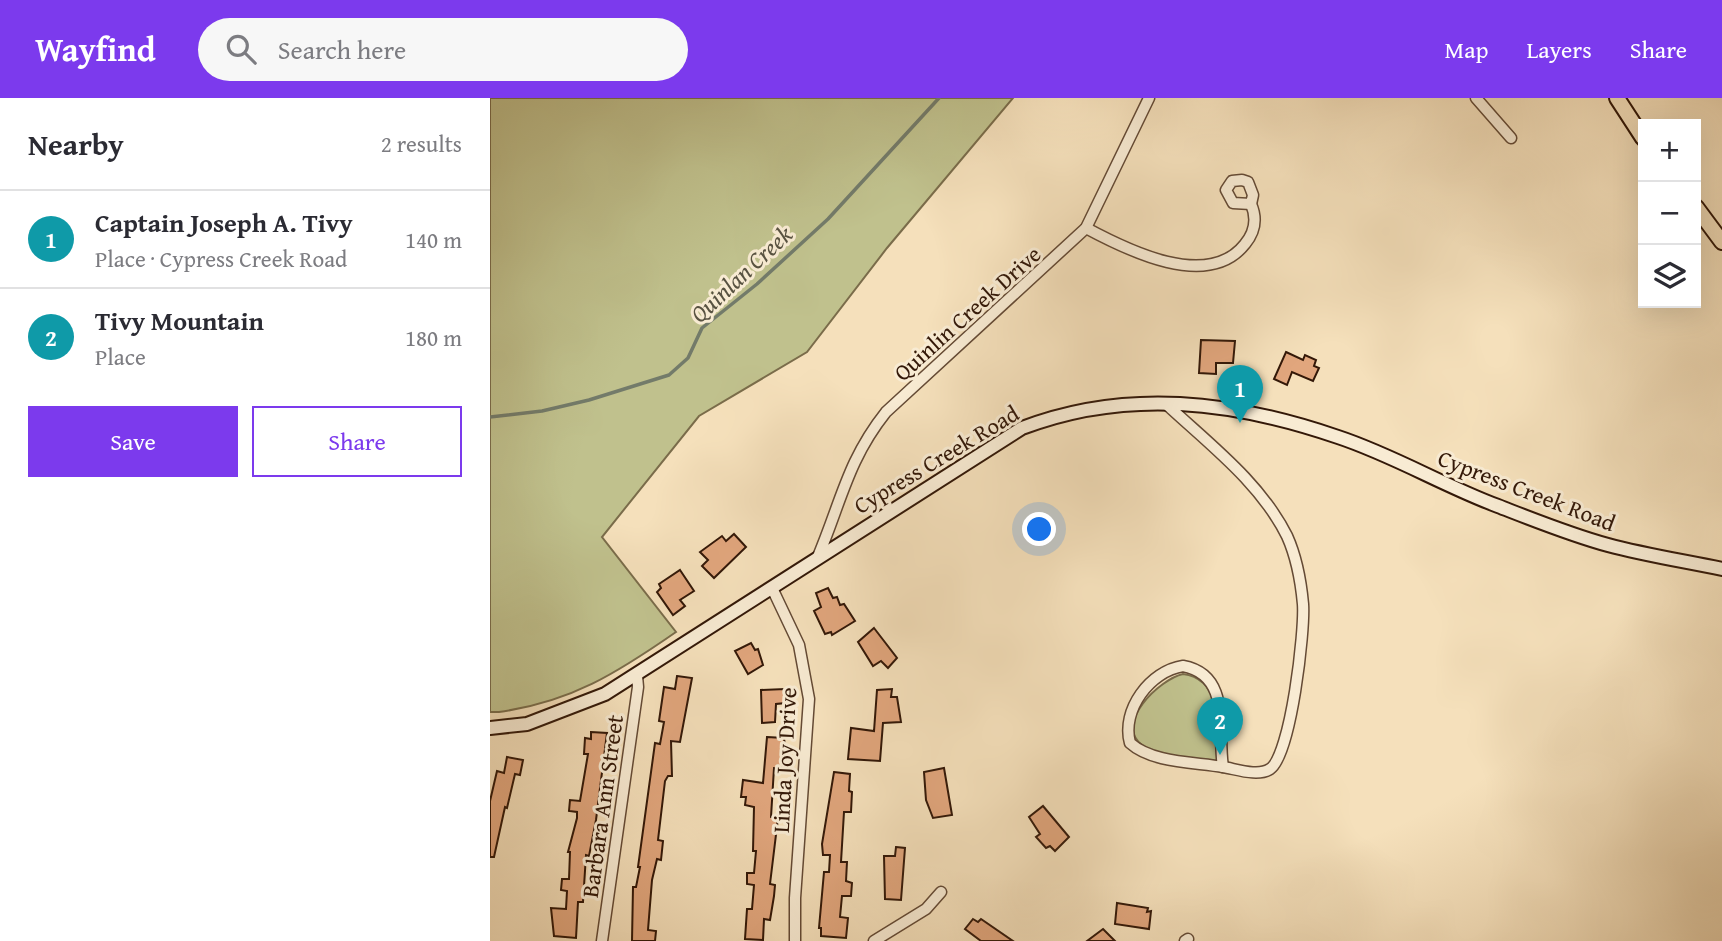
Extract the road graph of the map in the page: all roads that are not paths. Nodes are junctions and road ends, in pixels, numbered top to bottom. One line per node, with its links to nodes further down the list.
1 (1149, 98): 8 (street, Quinlin Creek Drive)
2 (1476, 98): 5 (street)
3 (1618, 98): 4 (main road)
4 (1638, 130)
5 (1511, 138)
6 (1251, 204): 8 (street)
7 (1701, 214): 9 (main road)
8 (1086, 228): 11 (street, Quinlin Creek Drive)
9 (1722, 243)
10 (1165, 403): 11 (main road, Cypress Creek Road); 12 (main road, Cypress Creek Road); 16 (street)
11 (817, 559): 13 (main road, Cypress Creek Road)
12 (1722, 569)
13 (772, 587): 14 (main road, Cypress Creek Road); 19 (street, Linda Joy Drive)
14 (637, 676): 15 (main road, Cypress Creek Road); 18 (street, Barbara Ann Street)
15 (490, 729)
16 (1223, 767): 16 (street)
17 (941, 892): 20 (street)
18 (603, 941)
19 (795, 941)
20 (874, 941)

